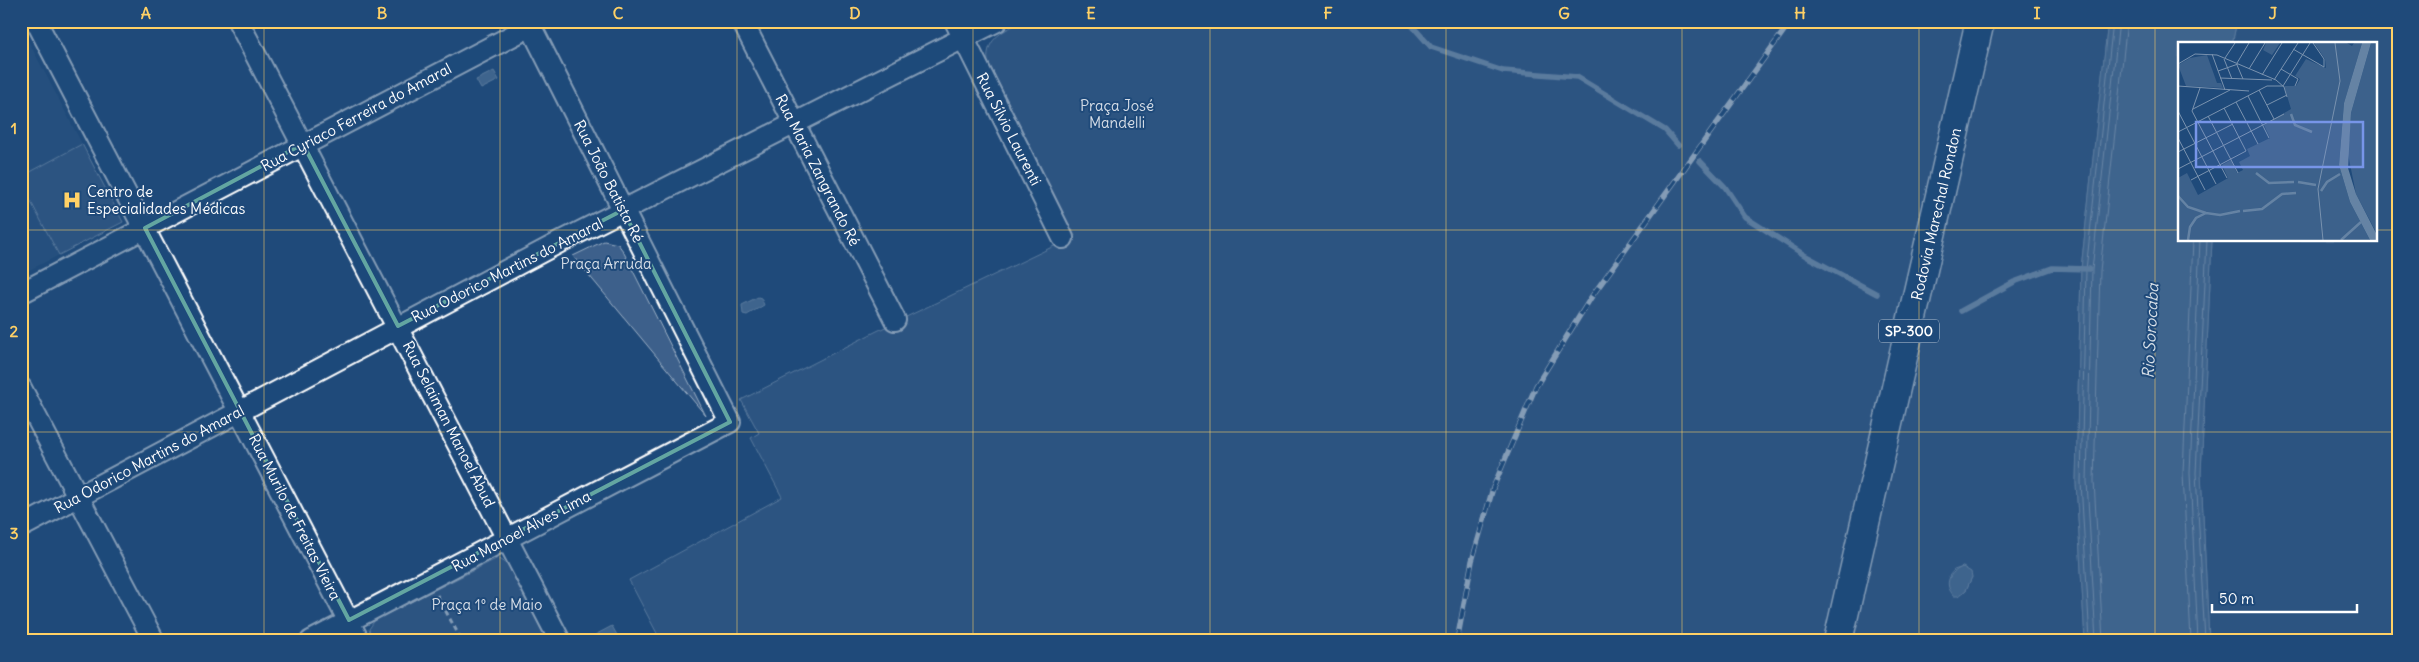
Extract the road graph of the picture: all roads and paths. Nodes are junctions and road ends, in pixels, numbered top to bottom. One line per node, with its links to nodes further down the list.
1 (36, 21): 11 (street, Rua Murilo de Freitas Vieira)
2 (238, 21): 9 (street, Rua Selaiman Manoel Abud)
3 (742, 21): 8 (street, Rua Maria Zangrando Ré)
4 (997, 21): 7 (street, Rua Odorico Martins do Amaral)
5 (1980, 21): 29 (main road, Rodovia Marechal Rondon / SP-300)
6 (530, 24): 9 (street, Rua Cyriaco Ferreira do Amaral); 10 (street, Rua João Batista Ré)
7 (959, 30): 8 (street, Rua Odorico Martins do Amaral); 12 (street, Rua Sílvio Laurenti)
8 (794, 123): 10 (street, Rua Odorico Martins do Amaral); 14 (street, Rua Maria Zangrando Ré)
9 (303, 144): 11 (street, Rua Cyriaco Ferreira do Amaral); 15 (street, Rua Selaiman Manoel Abud)
10 (623, 210): 15 (street, Rua Odorico Martins do Amaral); 18 (street, Rua João Batista Ré)
11 (145, 228): 13 (street, Rua Cyriaco Ferreira do Amaral); 17 (street, Rua Murilo de Freitas Vieira)
12 (1063, 238)
13 (21, 293)
14 (895, 320)
15 (398, 326): 17 (street, Rua Odorico Martins do Amaral); 21 (street, Rua Selaiman Manoel Abud)
16 (21, 388): 19 (street)
17 (240, 411): 19 (street, Rua Odorico Martins do Amaral); 23 (street, Rua Murilo de Freitas Vieira)
18 (730, 422): 21 (street, Rua Manoel Alves Lima)
19 (78, 497): 20 (street, Rua Odorico Martins do Amaral); 24 (street)
20 (21, 528)
21 (508, 538): 23 (street, Rua Manoel Alves Lima); 28 (street, Rua Selaiman Manoel Abud)
22 (438, 597): 27 (path)
23 (349, 620): 25 (street, Rua Manoel Alves Lima); 26 (street, Rua Murilo de Freitas Vieira)
24 (154, 641)
25 (311, 641)
26 (359, 641)
27 (462, 641)
28 (560, 641)
29 (1838, 641)

